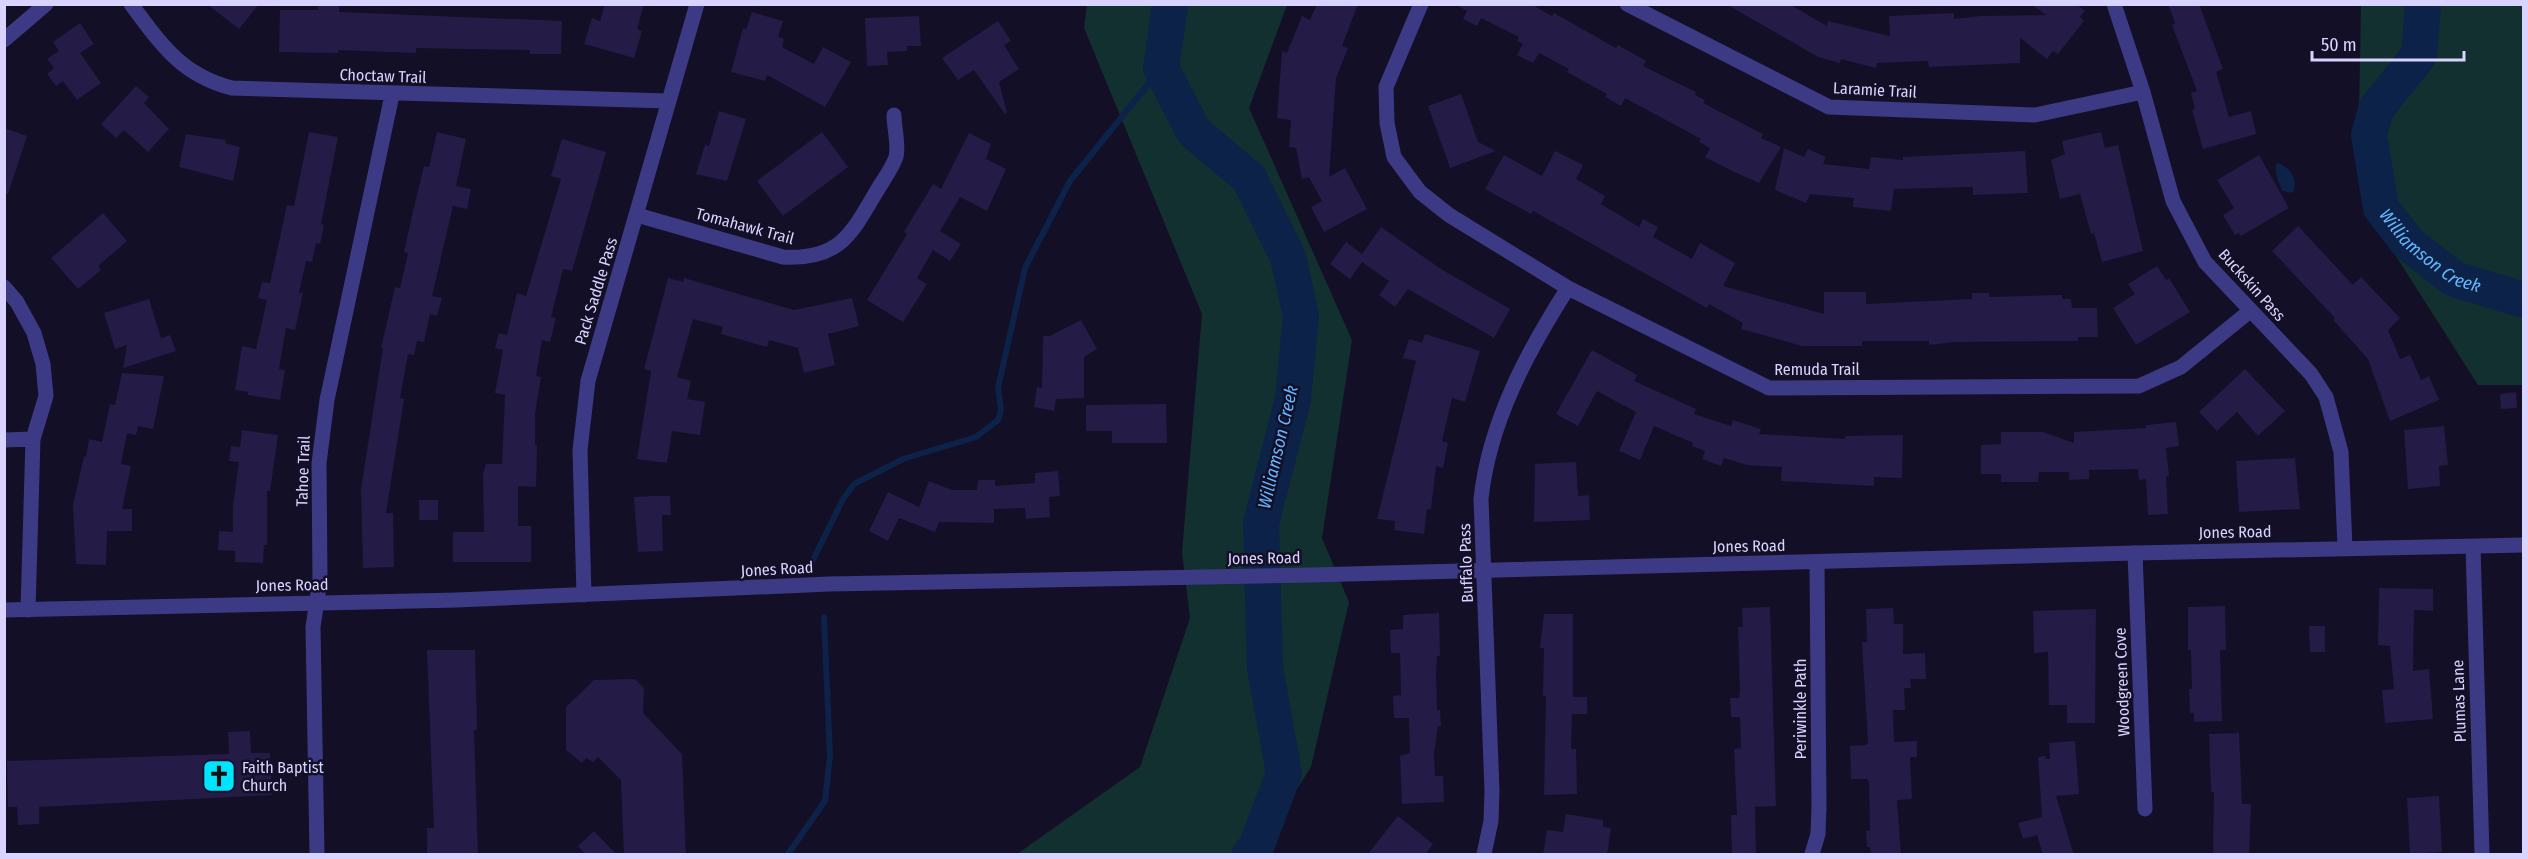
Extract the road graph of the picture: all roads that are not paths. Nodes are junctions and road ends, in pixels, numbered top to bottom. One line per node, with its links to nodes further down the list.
1 (46, 4): 7 (street)
2 (131, 4): 9 (street, Choctaw Trail)
3 (697, 4): 10 (street, Pack Saddle Pass)
4 (1421, 4): 14 (street, Remuda Trail)
5 (1627, 4): 8 (street, Laramie Trail)
6 (2114, 4): 8 (street, Buckskin Pass)
7 (4, 40)
8 (2143, 92): 15 (street, Buckskin Pass)
9 (392, 95): 10 (street, Choctaw Trail); 25 (street, Tahoe Trail)
10 (668, 101): 12 (street, Pack Saddle Pass)
11 (894, 115): 12 (street, Tomahawk Trail)
12 (638, 215): 24 (street, Pack Saddle Pass)
13 (4, 287): 16 (street)
14 (1568, 288): 15 (street, Remuda Trail); 23 (street, Buffalo Pass)
15 (2250, 312): 20 (street, Buckskin Pass)
16 (33, 439): 17 (street); 27 (street)
17 (4, 440)
18 (2523, 545): 19 (street, Jones Road)
19 (2473, 547): 20 (street, Jones Road); 32 (street, Plumas Lane)
20 (2345, 548): 21 (street, Jones Road)
21 (2135, 553): 22 (street, Jones Road); 28 (street, Woodgreen Cove)
22 (1817, 562): 23 (street, Jones Road); 31 (street, Periwinkle Path)
23 (1484, 569): 24 (street, Jones Road); 30 (street, Buffalo Pass)
24 (584, 595): 25 (street, Jones Road)
25 (316, 603): 27 (street, Jones Road); 29 (street, Tahoe Trail)
26 (4, 610): 27 (street, Jones Road)
27 (28, 610)
28 (2145, 809)
29 (317, 855)
30 (1484, 855)
31 (1812, 855)
32 (2482, 855)

